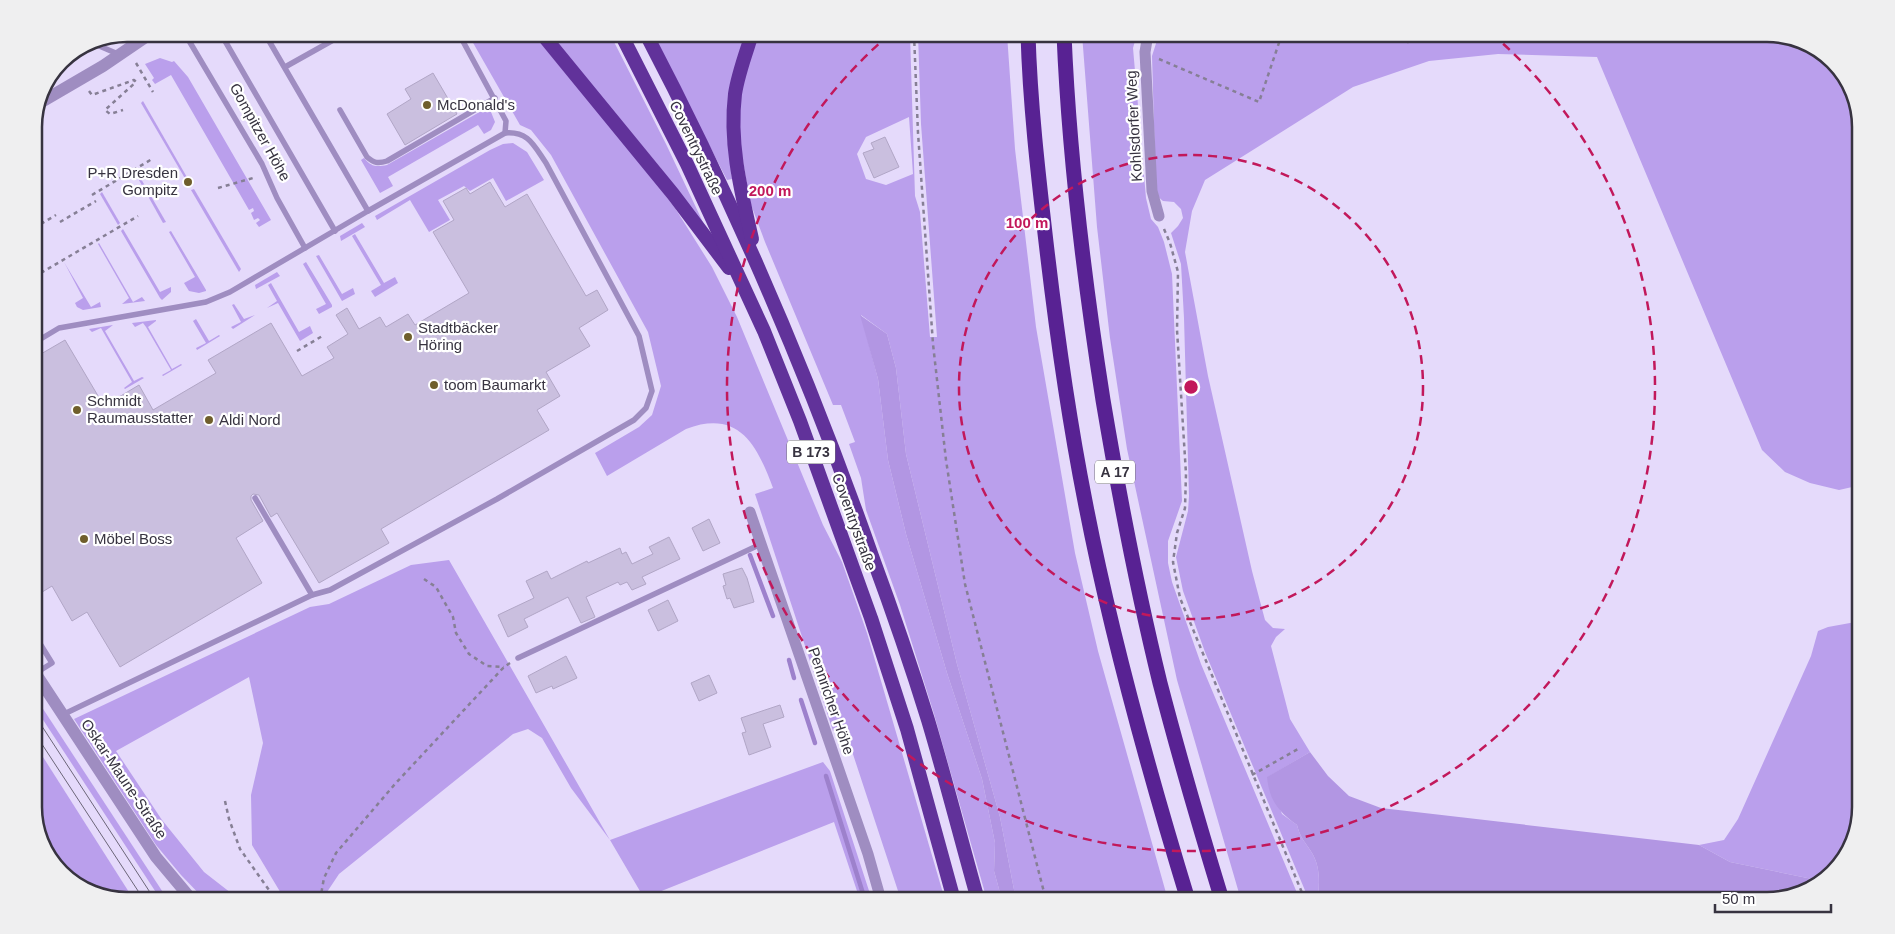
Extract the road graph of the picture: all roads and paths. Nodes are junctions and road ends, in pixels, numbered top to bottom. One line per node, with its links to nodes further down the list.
1 (139, 42): 18 (street)
2 (190, 42): 40 (lane, Gompitzer Höhe)
3 (226, 42): 39 (lane)
4 (271, 42): 20 (lane)
5 (330, 42): 20 (lane)
6 (464, 42): 24 (lane)
7 (549, 42): 43 (highway)
8 (625, 42): 43 (highway, Coventrystraße / B 173)
9 (650, 42): 41 (highway, B 173)
10 (750, 42): 41 (highway)
11 (914, 42): 67 (path)
12 (1029, 42): 68 (highway, A 17)
13 (1065, 42): 69 (highway, A 17)
14 (1147, 42): 17 (street, Kohlsdorfer Weg)
15 (1279, 42): 17 (path)
16 (101, 47): 18 (lane)
17 (1145, 52): 36 (street, Kohlsdorfer Weg)
18 (120, 55): 23 (street)
19 (136, 63): 22 (path)
20 (285, 67): 33 (lane)
21 (90, 90): 25 (path)
22 (153, 92)
23 (48, 98)
24 (495, 98): 26 (lane); 27 (lane)
25 (123, 110)
26 (340, 110)
27 (505, 133): 33 (lane); 51 (lane)
28 (152, 159): 31 (path)
29 (253, 178): 30 (path)
30 (218, 188)
31 (92, 195)
32 (96, 201): 37 (path)
33 (368, 211): 39 (lane)
34 (56, 215): 38 (path)
35 (138, 216): 42 (path)
36 (1159, 216): 59 (path)
37 (60, 222)
38 (43, 223)
39 (335, 231): 40 (lane)
40 (305, 248): 45 (lane)
41 (758, 267): 66 (highway, B 173)
42 (43, 272)
43 (745, 289): 65 (highway, Coventrystraße / B 173)
44 (324, 335): 46 (path)
45 (43, 338)
46 (297, 351)
47 (255, 498): 51 (lane)
48 (750, 512): 49 (street, Pennricher Höhe)
49 (761, 544): 53 (lane); 64 (street, Pennricher Höhe)
50 (424, 579): 54 (path)
51 (312, 595): 57 (lane)
52 (43, 648): 55 (lane)
53 (518, 658): 54 (path)
54 (504, 667): 63 (path)
55 (43, 668)
56 (43, 685): 57 (street, Oskar-Maune-Straße)
57 (62, 715): 61 (street, Oskar-Maune-Straße)
58 (1298, 749): 59 (path)
59 (1252, 775): 70 (path)
60 (225, 801): 62 (path)
61 (185, 892)
62 (270, 892)
63 (321, 892)
64 (879, 892)
65 (952, 892)
66 (976, 892)
67 (1044, 892)
68 (1186, 892)
69 (1220, 892)
70 (1302, 892)

